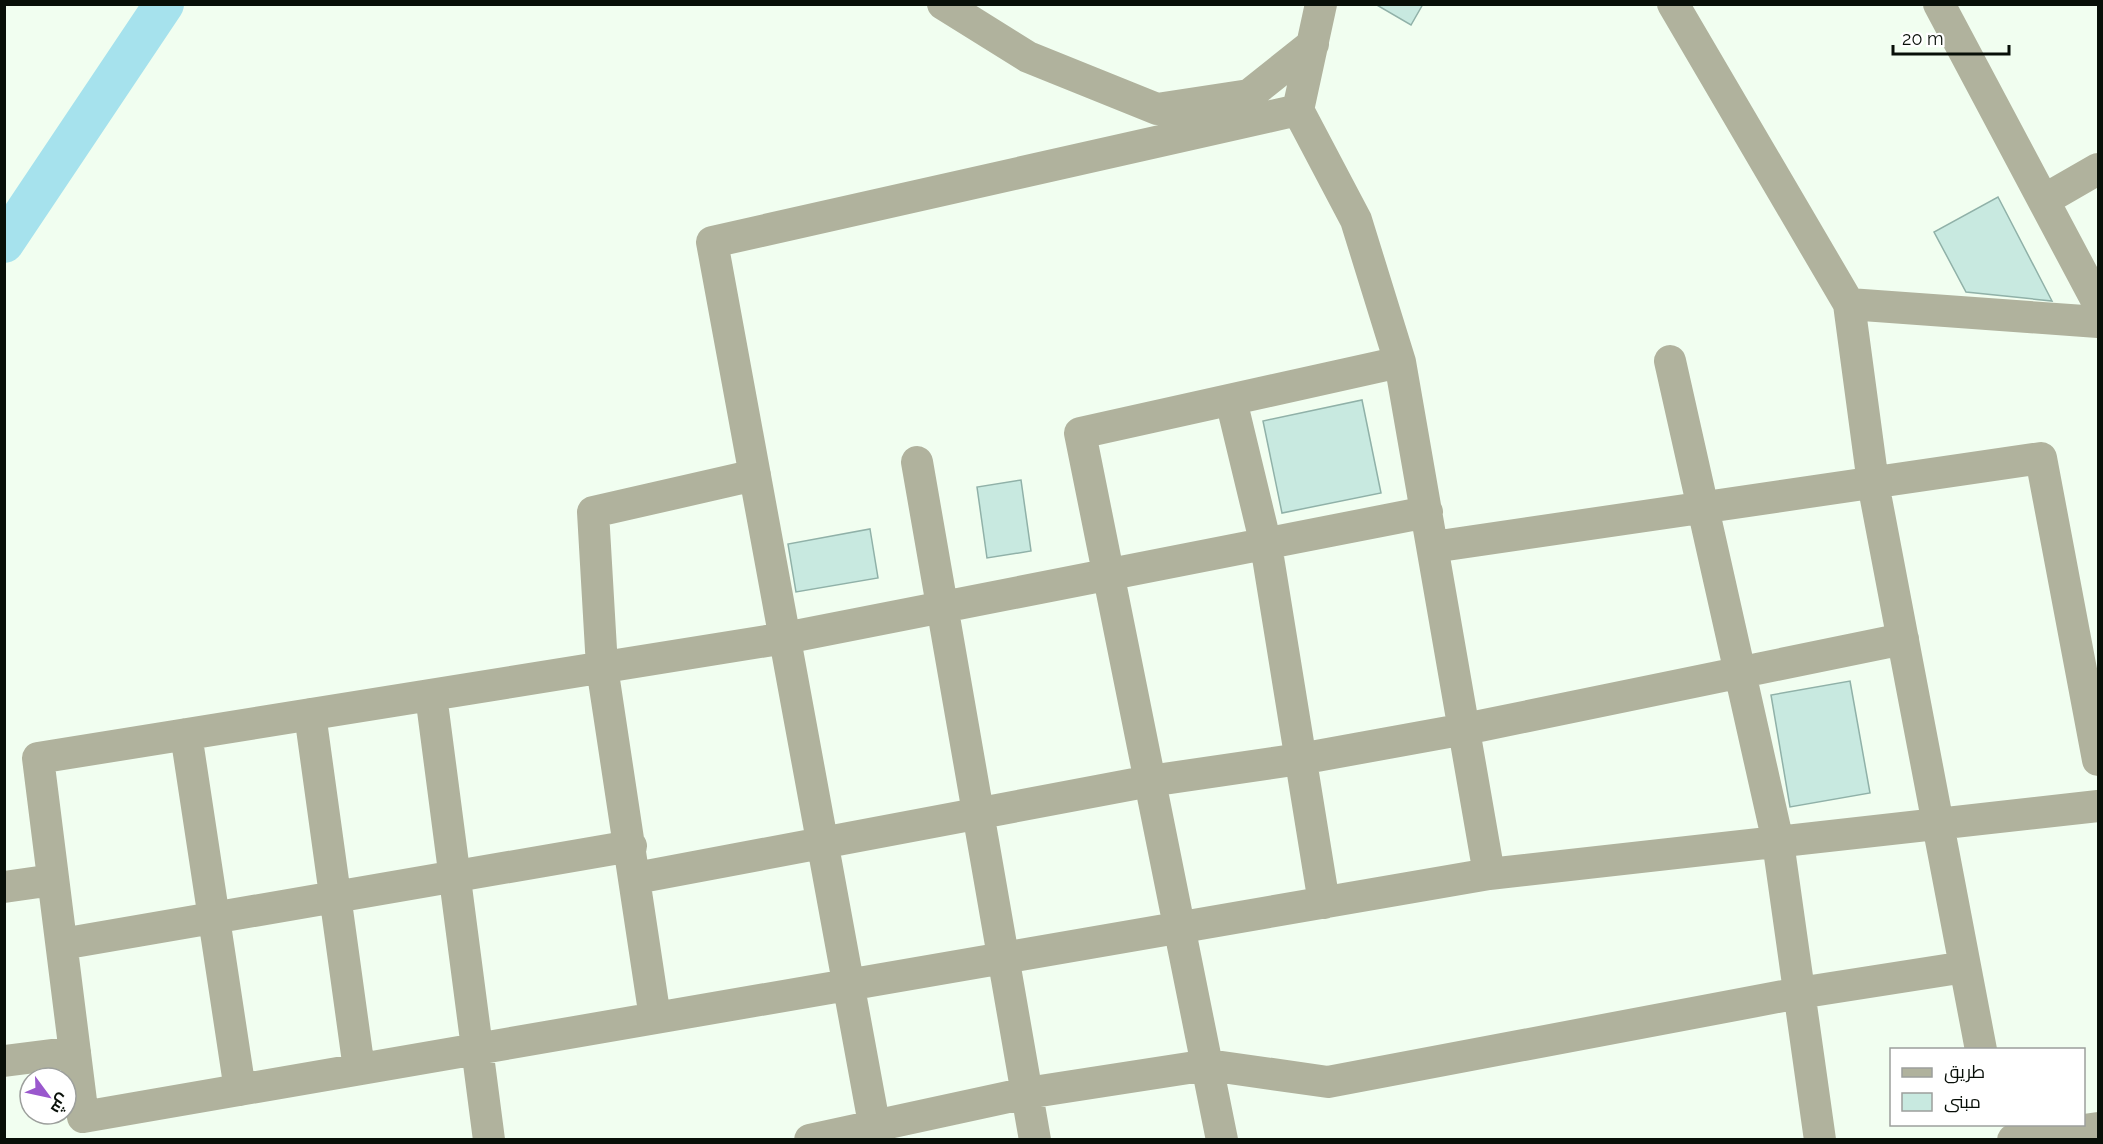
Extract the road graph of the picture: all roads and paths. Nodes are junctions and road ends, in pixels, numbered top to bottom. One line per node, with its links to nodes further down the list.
1 (943, 4): 5 (street)
2 (1321, 4): 5 (street)
3 (1673, 4): 10 (street)
4 (1940, 4): 8 (street)
5 (1313, 44): 6 (street)
6 (1299, 110): 13 (street); 16 (street)
7 (2098, 169): 8 (street)
8 (2044, 200): 9 (street)
9 (2098, 303)
10 (1850, 304): 11 (street); 17 (street)
11 (2098, 322)
12 (1670, 361): 18 (street)
13 (1400, 362): 14 (street); 19 (street)
14 (1231, 400): 20 (street); 22 (street)
15 (917, 462): 23 (street)
16 (755, 475): 24 (street); 26 (street)
17 (1873, 483): 18 (street); 25 (street); 28 (street)
18 (1705, 507): 21 (street); 27 (street)
19 (1426, 512): 20 (street); 21 (street)
20 (1266, 545): 22 (street); 33 (street)
21 (1433, 547): 31 (street)
22 (1109, 576): 23 (street); 35 (street)
23 (943, 608): 24 (street); 37 (street)
24 (785, 638): 26 (street); 39 (street)
25 (1903, 639): 27 (street); 38 (street)
26 (602, 667): 29 (street); 41 (street)
27 (1741, 672): 31 (street); 40 (street)
28 (2091, 684): 34 (street)
29 (431, 695): 30 (street); 43 (street)
30 (310, 714): 32 (street); 47 (street)
31 (1465, 729): 33 (street); 42 (street)
32 (186, 734): 45 (street); 49 (street)
33 (1300, 759): 35 (street); 48 (street)
34 (2098, 760)
35 (1150, 781): 37 (street); 50 (street)
36 (2098, 806): 38 (street)
37 (978, 813): 39 (street); 52 (street)
38 (1938, 824): 40 (street); 53 (street)
39 (822, 841): 44 (street); 54 (street)
40 (1778, 842): 42 (street); 55 (street)
41 (631, 846): 43 (street); 44 (street)
42 (1489, 874): 48 (street)
43 (455, 877): 47 (street); 58 (street)
44 (636, 878): 56 (street)
45 (53, 880): 46 (street); 51 (street)
46 (4, 887)
47 (335, 897): 49 (street); 62 (street)
48 (1324, 903): 50 (street)
49 (214, 918): 51 (street); 63 (street)
50 (1180, 928): 52 (street); 61 (street)
51 (62, 944): 59 (street)
52 (1004, 959): 54 (street); 64 (street)
53 (1965, 967): 55 (street); 57 (street)
54 (849, 985): 56 (street); 66 (street)
55 (1799, 993): 61 (street); 71 (street)
56 (655, 1018): 58 (street)
57 (1981, 1048)
58 (478, 1050): 62 (street); 67 (street)
59 (75, 1052): 60 (street); 63 (street)
60 (4, 1062)
61 (1208, 1065): 64 (street); 70 (street)
62 (359, 1069): 63 (street)
63 (240, 1090)
64 (1027, 1093): 66 (street); 69 (street)
65 (2098, 1128): 72 (street)
66 (876, 1133): 68 (street)
67 (489, 1140)
68 (810, 1140)
69 (1035, 1140)
70 (1222, 1140)
71 (1820, 1140)
72 (2013, 1140)

